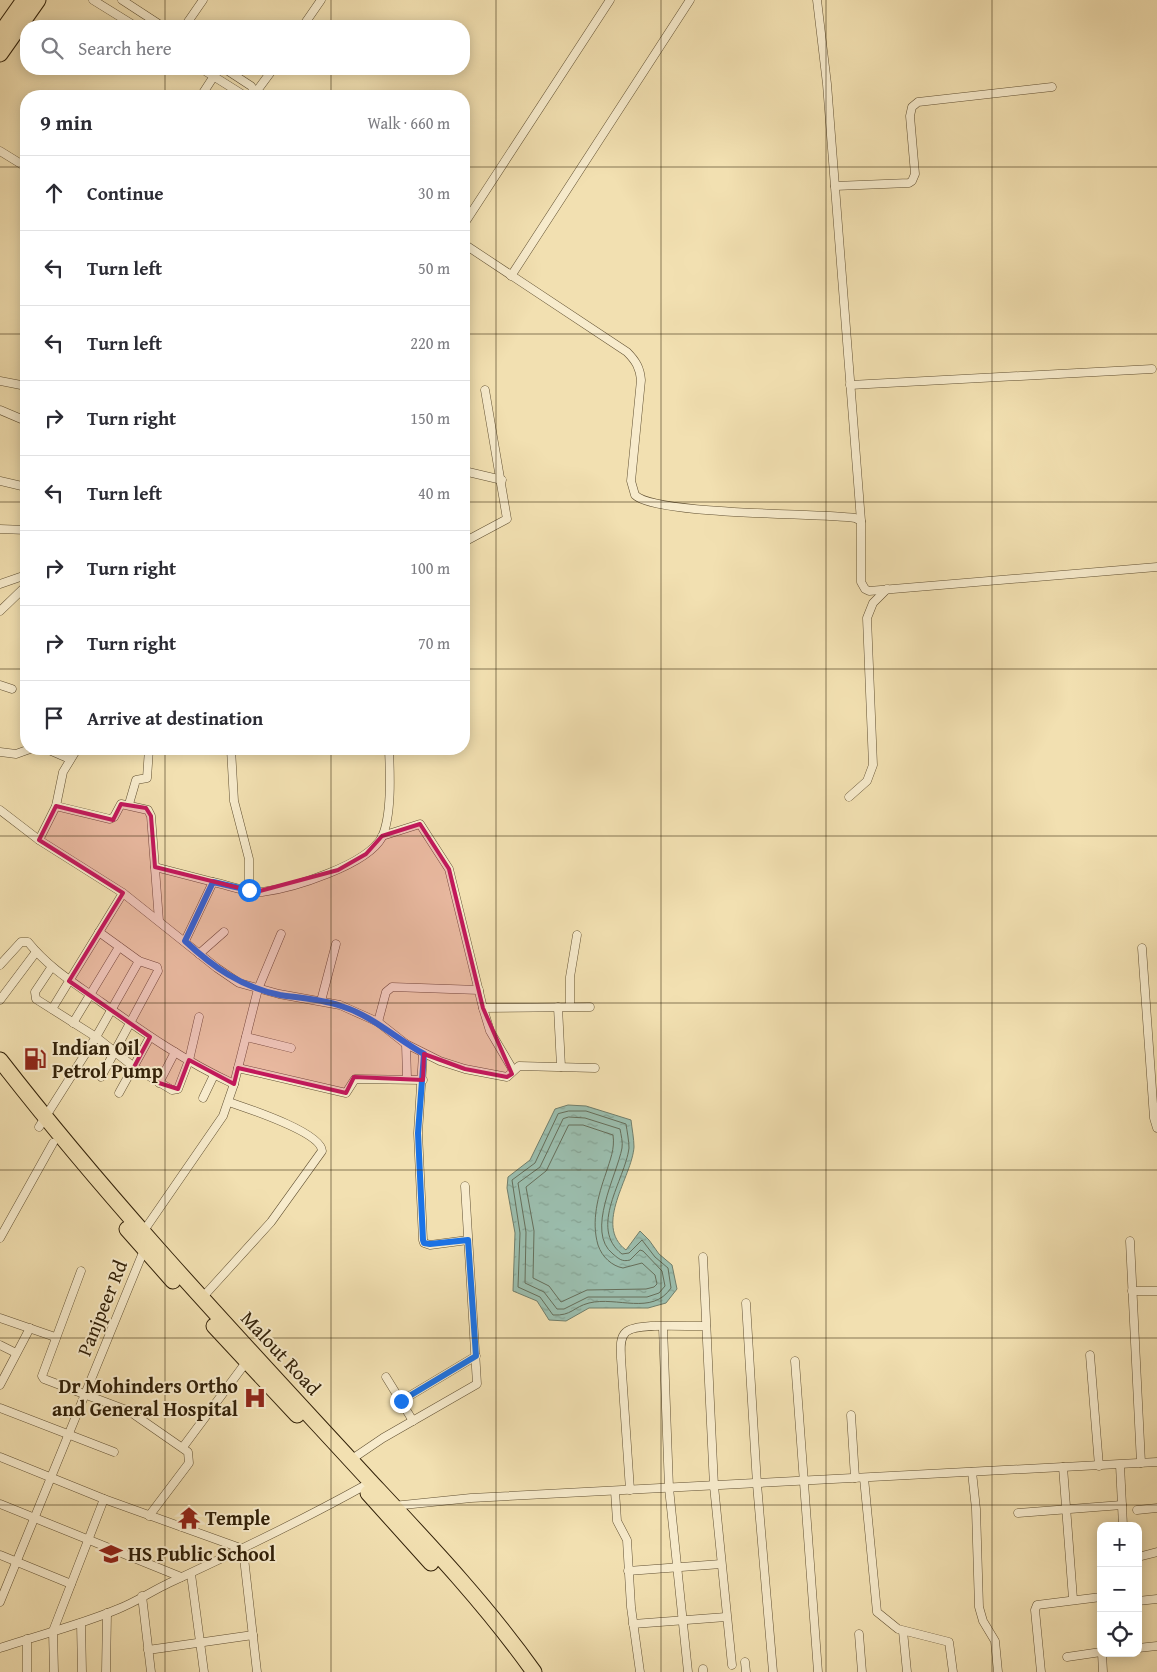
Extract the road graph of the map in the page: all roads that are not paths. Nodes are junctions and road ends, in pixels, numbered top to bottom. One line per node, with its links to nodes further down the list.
1 (24, 0): 16 (highway)
2 (38, 0): 10 (highway)
3 (93, 0): 11 (street)
4 (122, 0): 12 (street)
5 (203, 0): 13 (street)
6 (321, 0): 14 (street)
7 (610, 0): 29 (street)
8 (690, 0): 31 (street)
9 (817, 0): 28 (street)
10 (24, 20)
11 (125, 20)
12 (153, 20)
13 (189, 20)
14 (307, 20)
15 (20, 26): 17 (highway)
16 (2, 28)
17 (0, 54)
18 (233, 75): 24 (street)
19 (269, 75): 25 (street)
20 (214, 76): 22 (street); 23 (street)
21 (1052, 87): 28 (street)
22 (205, 90)
23 (236, 90)
24 (252, 90)
25 (260, 90)
26 (0, 150): 27 (street)
27 (20, 163)
28 (835, 186): 35 (street)
29 (470, 215)
30 (470, 248): 31 (street)
31 (511, 276): 43 (street)
32 (1152, 369): 35 (street)
33 (0, 381): 34 (street)
34 (20, 385)
35 (850, 385): 43 (street)
36 (485, 390): 40 (street)
37 (0, 410): 38 (street)
38 (20, 418)
39 (470, 472): 40 (street)
40 (502, 480): 46 (street)
41 (0, 481): 42 (street)
42 (20, 486)
43 (861, 520): 50 (street)
44 (0, 530): 45 (street)
45 (20, 530)
46 (470, 539)
47 (1157, 567): 50 (street)
48 (20, 577): 49 (street)
49 (0, 584)
50 (887, 589): 63 (street)
51 (20, 592): 52 (street)
52 (0, 611)
53 (0, 685): 54 (street)
54 (12, 689)
55 (0, 752): 56 (street)
56 (20, 753)
57 (60, 755): 62 (street)
58 (73, 755): 62 (street)
59 (149, 755): 64 (street)
60 (231, 755): 71 (street)
61 (389, 755): 67 (street)
62 (70, 759): 65 (street)
63 (849, 798)
64 (129, 804): 65 (street); 69 (street)
65 (56, 806): 68 (street)
66 (0, 810): 68 (street)
67 (382, 836): 71 (street); 89 (street)
68 (39, 840): 72 (street)
69 (155, 867): 70 (street); 73 (street)
70 (213, 882): 71 (street); 78 (street)
71 (249, 890)
72 (123, 893): 73 (street); 74 (street)
73 (159, 920): 78 (street)
74 (99, 932): 80 (street); 87 (street)
75 (224, 932): 83 (street)
76 (281, 934): 88 (street)
77 (577, 935): 93 (street)
78 (185, 941): 83 (street)
79 (336, 944): 92 (street)
80 (118, 947): 84 (street); 90 (street)
81 (1142, 948): 126 (street)
82 (36, 952): 85 (street); 86 (street); 91 (street)
83 (199, 954): 88 (street)
84 (139, 961): 98 (street); 102 (street)
85 (0, 965)
86 (52, 968): 87 (street); 97 (street)
87 (69, 981): 90 (street); 97 (street)
88 (258, 989): 92 (street); 105 (street)
89 (479, 990): 96 (street); 100 (street)
90 (89, 994): 98 (street); 101 (street)
91 (0, 1000)
92 (321, 1001): 100 (street)
93 (570, 1006): 94 (street); 95 (street)
94 (558, 1007): 96 (street); 114 (street)
95 (590, 1007)
96 (483, 1008): 117 (street)
97 (52, 1009): 101 (street)
98 (111, 1010): 102 (street); 103 (street)
99 (199, 1017): 112 (street)
100 (378, 1022): 106 (street)
101 (73, 1023): 103 (street)
102 (131, 1025): 104 (street); 108 (street)
103 (96, 1037): 108 (street); 129 (street)
104 (150, 1037): 109 (street); 113 (street)
105 (246, 1037): 107 (street); 115 (street)
106 (406, 1044): 110 (street); 121 (street)
107 (291, 1048)
108 (116, 1052): 113 (street); 120 (street)
109 (175, 1052): 112 (street); 123 (street)
110 (424, 1054): 117 (street); 122 (street)
111 (0, 1060): 129 (highway, Malout Road)
112 (188, 1060): 119 (street); 123 (street)
113 (134, 1067): 123 (street); 125 (street)
114 (561, 1067): 116 (street); 117 (street)
115 (238, 1068): 121 (street); 124 (street)
116 (595, 1068)
117 (513, 1070)
118 (0, 1075): 129 (highway, Malout Road)
119 (214, 1075): 124 (street); 127 (street)
120 (101, 1077)
121 (407, 1078): 122 (street)
122 (423, 1080): 135 (street)
123 (159, 1083)
124 (234, 1084): 128 (street)
125 (119, 1092)
126 (1155, 1097): 130 (street)
127 (203, 1098)
128 (229, 1102): 133 (street); 142 (street)
129 (42, 1122): 131 (highway, Malout Road); 133 (highway, Malout Road)
130 (1157, 1128)
131 (53, 1143): 134 (street); 137 (highway, Malout Road)
132 (465, 1186): 135 (street)
133 (143, 1232): 142 (highway, Malout Road)
134 (0, 1238)
135 (468, 1240): 152 (street)
136 (1130, 1241): 140 (street)
137 (144, 1250): 153 (highway, Malout Road); 157 (street, Panjpeer Rd)
138 (702, 1257): 145 (street)
139 (81, 1271): 148 (street)
140 (1132, 1291): 141 (street); 168 (street)
141 (1157, 1291)
142 (202, 1298): 166 (highway, Malout Road)
143 (746, 1303): 177 (street)
144 (0, 1318): 147 (street)
145 (706, 1326): 146 (street); 178 (street)
146 (663, 1327): 180 (street); 181 (street)
147 (30, 1328): 148 (street); 150 (street)
148 (55, 1337): 157 (street)
149 (0, 1345): 150 (street)
150 (16, 1353): 156 (street)
151 (1090, 1355): 170 (street)
152 (476, 1356): 158 (street); 161 (street)
153 (247, 1361): 163 (street); 179 (highway, Malout Road)
154 (796, 1361): 176 (street)
155 (386, 1377): 158 (street)
156 (0, 1385)
157 (85, 1393): 162 (street, Panjpeer Rd); 163 (street)
158 (401, 1401): 161 (street)
159 (0, 1408): 162 (street)
160 (851, 1415): 174 (street)
161 (413, 1421): 166 (street)
162 (69, 1435): 164 (street); 173 (street, Panjpeer Rd)
163 (183, 1447): 191 (street)
164 (114, 1452)
165 (0, 1457): 173 (street)
166 (352, 1460): 186 (highway, Malout Road)
167 (1157, 1462): 168 (street)
168 (1140, 1463): 169 (street)
169 (1120, 1465): 170 (street); 185 (street)
170 (1099, 1466): 171 (street)
171 (1063, 1467): 172 (street); 187 (street)
172 (972, 1472): 175 (street); 250 (street)
173 (51, 1478): 183 (street); 192 (street, Panjpeer Rd)
174 (855, 1478): 175 (street); 176 (street)
175 (864, 1478): 219 (street)
176 (803, 1481): 177 (street); 246 (street)
177 (757, 1484): 178 (street); 245 (street)
178 (714, 1486): 180 (street); 200 (street)
179 (362, 1487): 186 (highway, Malout Road); 195 (street)
180 (670, 1488): 181 (street); 201 (street)
181 (630, 1490): 182 (street)
182 (615, 1491): 186 (street); 202 (street)
183 (104, 1499): 191 (street); 194 (street)
184 (0, 1504): 192 (street)
185 (1122, 1505): 187 (street); 193 (street)
186 (390, 1508): 240 (highway, Malout Road); 241 (highway, Malout Road)
187 (1067, 1508): 190 (street); 209 (street)
188 (1157, 1508): 189 (street)
189 (1137, 1510)
190 (1018, 1513)
191 (149, 1516): 195 (street)
192 (35, 1518): 194 (street); 199 (street, Panjpeer Rd)
193 (1123, 1522)
194 (88, 1540): 204 (street); 205 (street)
195 (243, 1550): 203 (street); 221 (street)
196 (1157, 1552): 198 (street)
197 (0, 1555): 199 (street)
198 (1142, 1556)
199 (17, 1562): 205 (street); 206 (street, Panjpeer Rd)
200 (722, 1564): 201 (street); 214 (street)
201 (676, 1567): 202 (street); 215 (street)
202 (628, 1571): 217 (street)
203 (191, 1574): 204 (street); 223 (street)
204 (181, 1577): 207 (street)
205 (70, 1584): 218 (street)
206 (3, 1587): 212 (street, Panjpeer Rd)
207 (142, 1596): 213 (street); 227 (street)
208 (1097, 1597): 209 (street)
209 (1073, 1599): 251 (street)
210 (1157, 1599): 211 (street)
211 (1142, 1601)
212 (0, 1602)
213 (107, 1613): 216 (street); 236 (street)
214 (726, 1617): 215 (street); 232 (street)
215 (682, 1620): 217 (street); 243 (street)
216 (81, 1624): 218 (street); 235 (street)
217 (633, 1624): 242 (street)
218 (53, 1631): 222 (street); 234 (street)
219 (903, 1631): 248 (street); 249 (street)
220 (859, 1634): 247 (street)
221 (253, 1635): 223 (street); 239 (street)
222 (27, 1639): 225 (street); 233 (street)
223 (200, 1642): 227 (street); 238 (street)
224 (1157, 1646): 226 (street)
225 (0, 1648)
226 (1142, 1648)
227 (148, 1650): 237 (street)
228 (1097, 1653): 229 (street)
229 (1067, 1657)
230 (1102, 1657): 252 (street)
231 (745, 1662): 244 (street)
232 (732, 1665)
233 (27, 1672)
234 (54, 1672)
235 (82, 1672)
236 (106, 1672)
237 (151, 1672)
238 (204, 1672)
239 (257, 1672)
240 (521, 1672)
241 (534, 1672)
242 (640, 1672)
243 (688, 1672)
244 (746, 1672)
245 (773, 1672)
246 (818, 1672)
247 (862, 1672)
248 (907, 1672)
249 (954, 1672)
250 (998, 1672)
251 (1041, 1672)
252 (1103, 1672)

